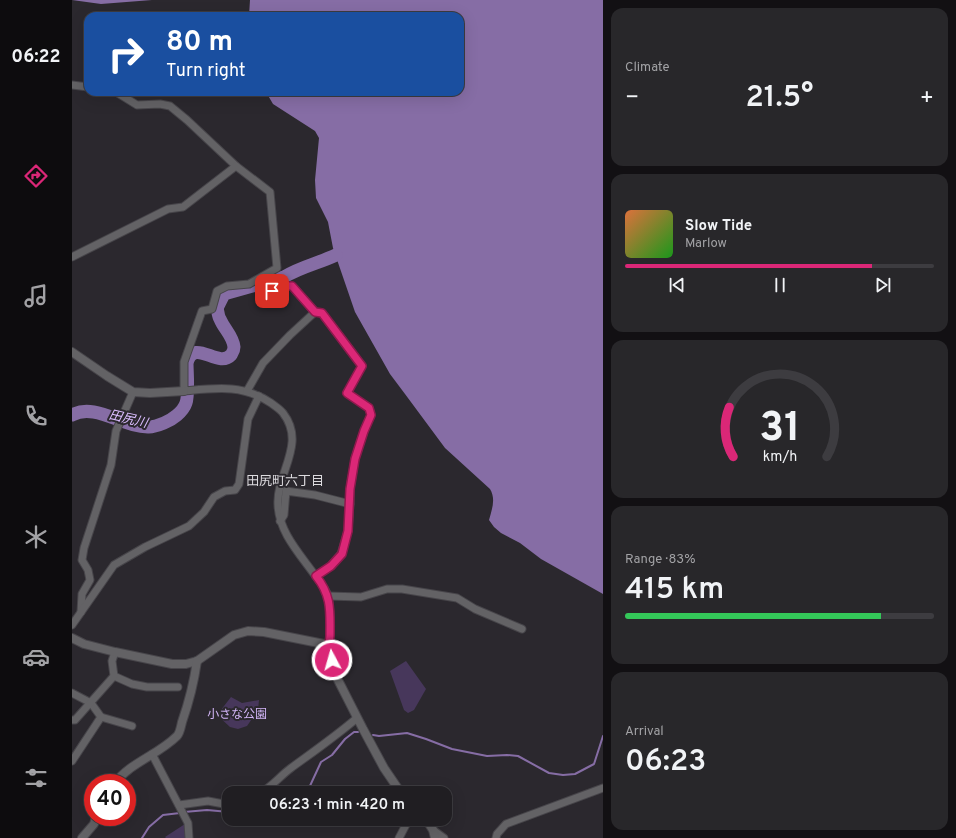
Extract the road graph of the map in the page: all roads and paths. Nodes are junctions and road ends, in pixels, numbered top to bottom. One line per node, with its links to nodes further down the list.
1 (72, 85): 2 (street)
2 (84, 86)
3 (122, 96): 4 (street)
4 (236, 166): 5 (street); 9 (street)
5 (72, 257)
6 (260, 296): 7 (street)
7 (315, 312): 10 (street); 13 (street)
8 (72, 352): 11 (street)
9 (188, 390): 10 (street); 11 (street)
10 (247, 391): 12 (street)
11 (134, 392): 17 (street)
12 (259, 396): 14 (street); 17 (street)
13 (350, 504): 14 (street); 15 (street)
14 (280, 521): 15 (street)
15 (316, 576): 16 (street)
16 (328, 596): 19 (street); 21 (street)
17 (81, 612): 18 (street)
18 (72, 625)
19 (522, 629)
20 (72, 638): 22 (street)
21 (328, 648): 23 (street); 29 (street)
22 (115, 652): 23 (street); 24 (street)
23 (198, 662): 32 (street)
24 (114, 676): 25 (street); 27 (street)
25 (178, 687)
26 (72, 693): 27 (street)
27 (91, 703): 28 (street); 30 (street)
28 (101, 717): 31 (street); 33 (street)
29 (358, 718): 35 (street); 36 (street)
30 (72, 720)
31 (132, 726)
32 (152, 754): 34 (street); 39 (street)
33 (72, 762)
34 (123, 774)
35 (270, 786)
36 (396, 786)
37 (603, 788): 47 (street)
38 (222, 803): 39 (street)
39 (180, 807): 44 (street)
40 (92, 826): 43 (street)
41 (405, 826): 45 (street)
42 (434, 834): 46 (street)
43 (82, 838)
44 (189, 838)
45 (399, 838)
46 (444, 838)
47 (496, 838)

